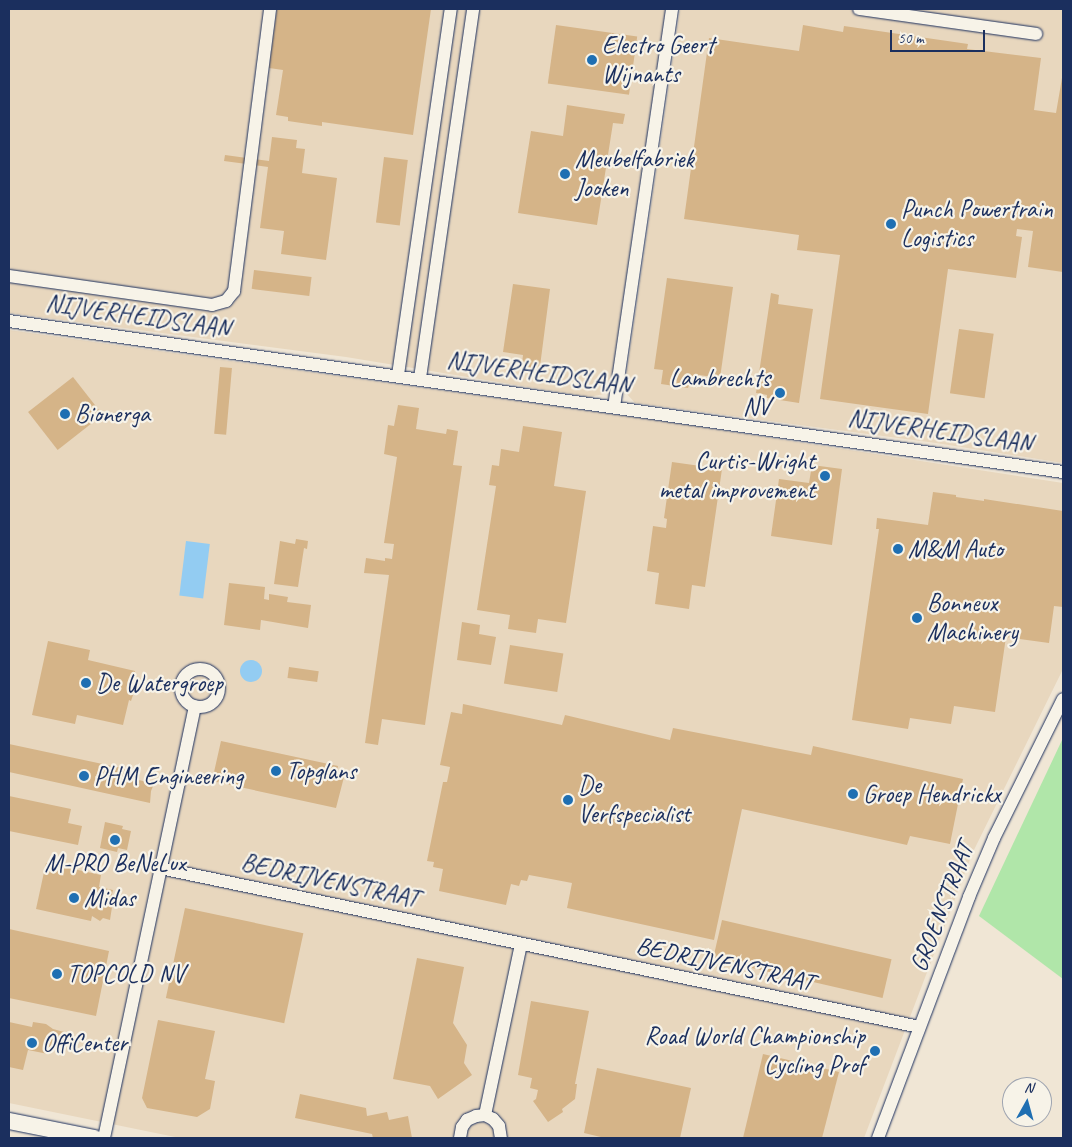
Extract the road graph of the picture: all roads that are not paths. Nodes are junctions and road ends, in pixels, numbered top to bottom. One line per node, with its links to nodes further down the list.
1 (270, 9): 10 (street)
2 (451, 9): 8 (street)
3 (473, 9): 9 (street)
4 (672, 9): 14 (street)
5 (859, 9): 6 (street)
6 (885, 11): 7 (street)
7 (1036, 34)
8 (431, 149): 9 (street); 12 (street)
9 (453, 152): 13 (street)
10 (9, 276)
11 (9, 321): 12 (street, NIJVERHEIDSLAAN)
12 (398, 375): 13 (street, NIJVERHEIDSLAAN)
13 (420, 378): 14 (street, NIJVERHEIDSLAAN)
14 (614, 407): 15 (street, NIJVERHEIDSLAAN)
15 (1063, 472)
16 (1063, 699): 20 (street, GROENSTRAAT)
17 (195, 707): 18 (street)
18 (160, 868): 19 (street, BEDRIJVENSTRAAT); 24 (street)
19 (521, 944): 20 (street, BEDRIJVENSTRAAT); 21 (street)
20 (920, 1028): 27 (street, GROENSTRAAT)
21 (485, 1115): 25 (street); 26 (street)
22 (9, 1121): 23 (main road)
23 (94, 1138)
24 (104, 1138)
25 (460, 1138)
26 (501, 1138)
27 (878, 1138)

